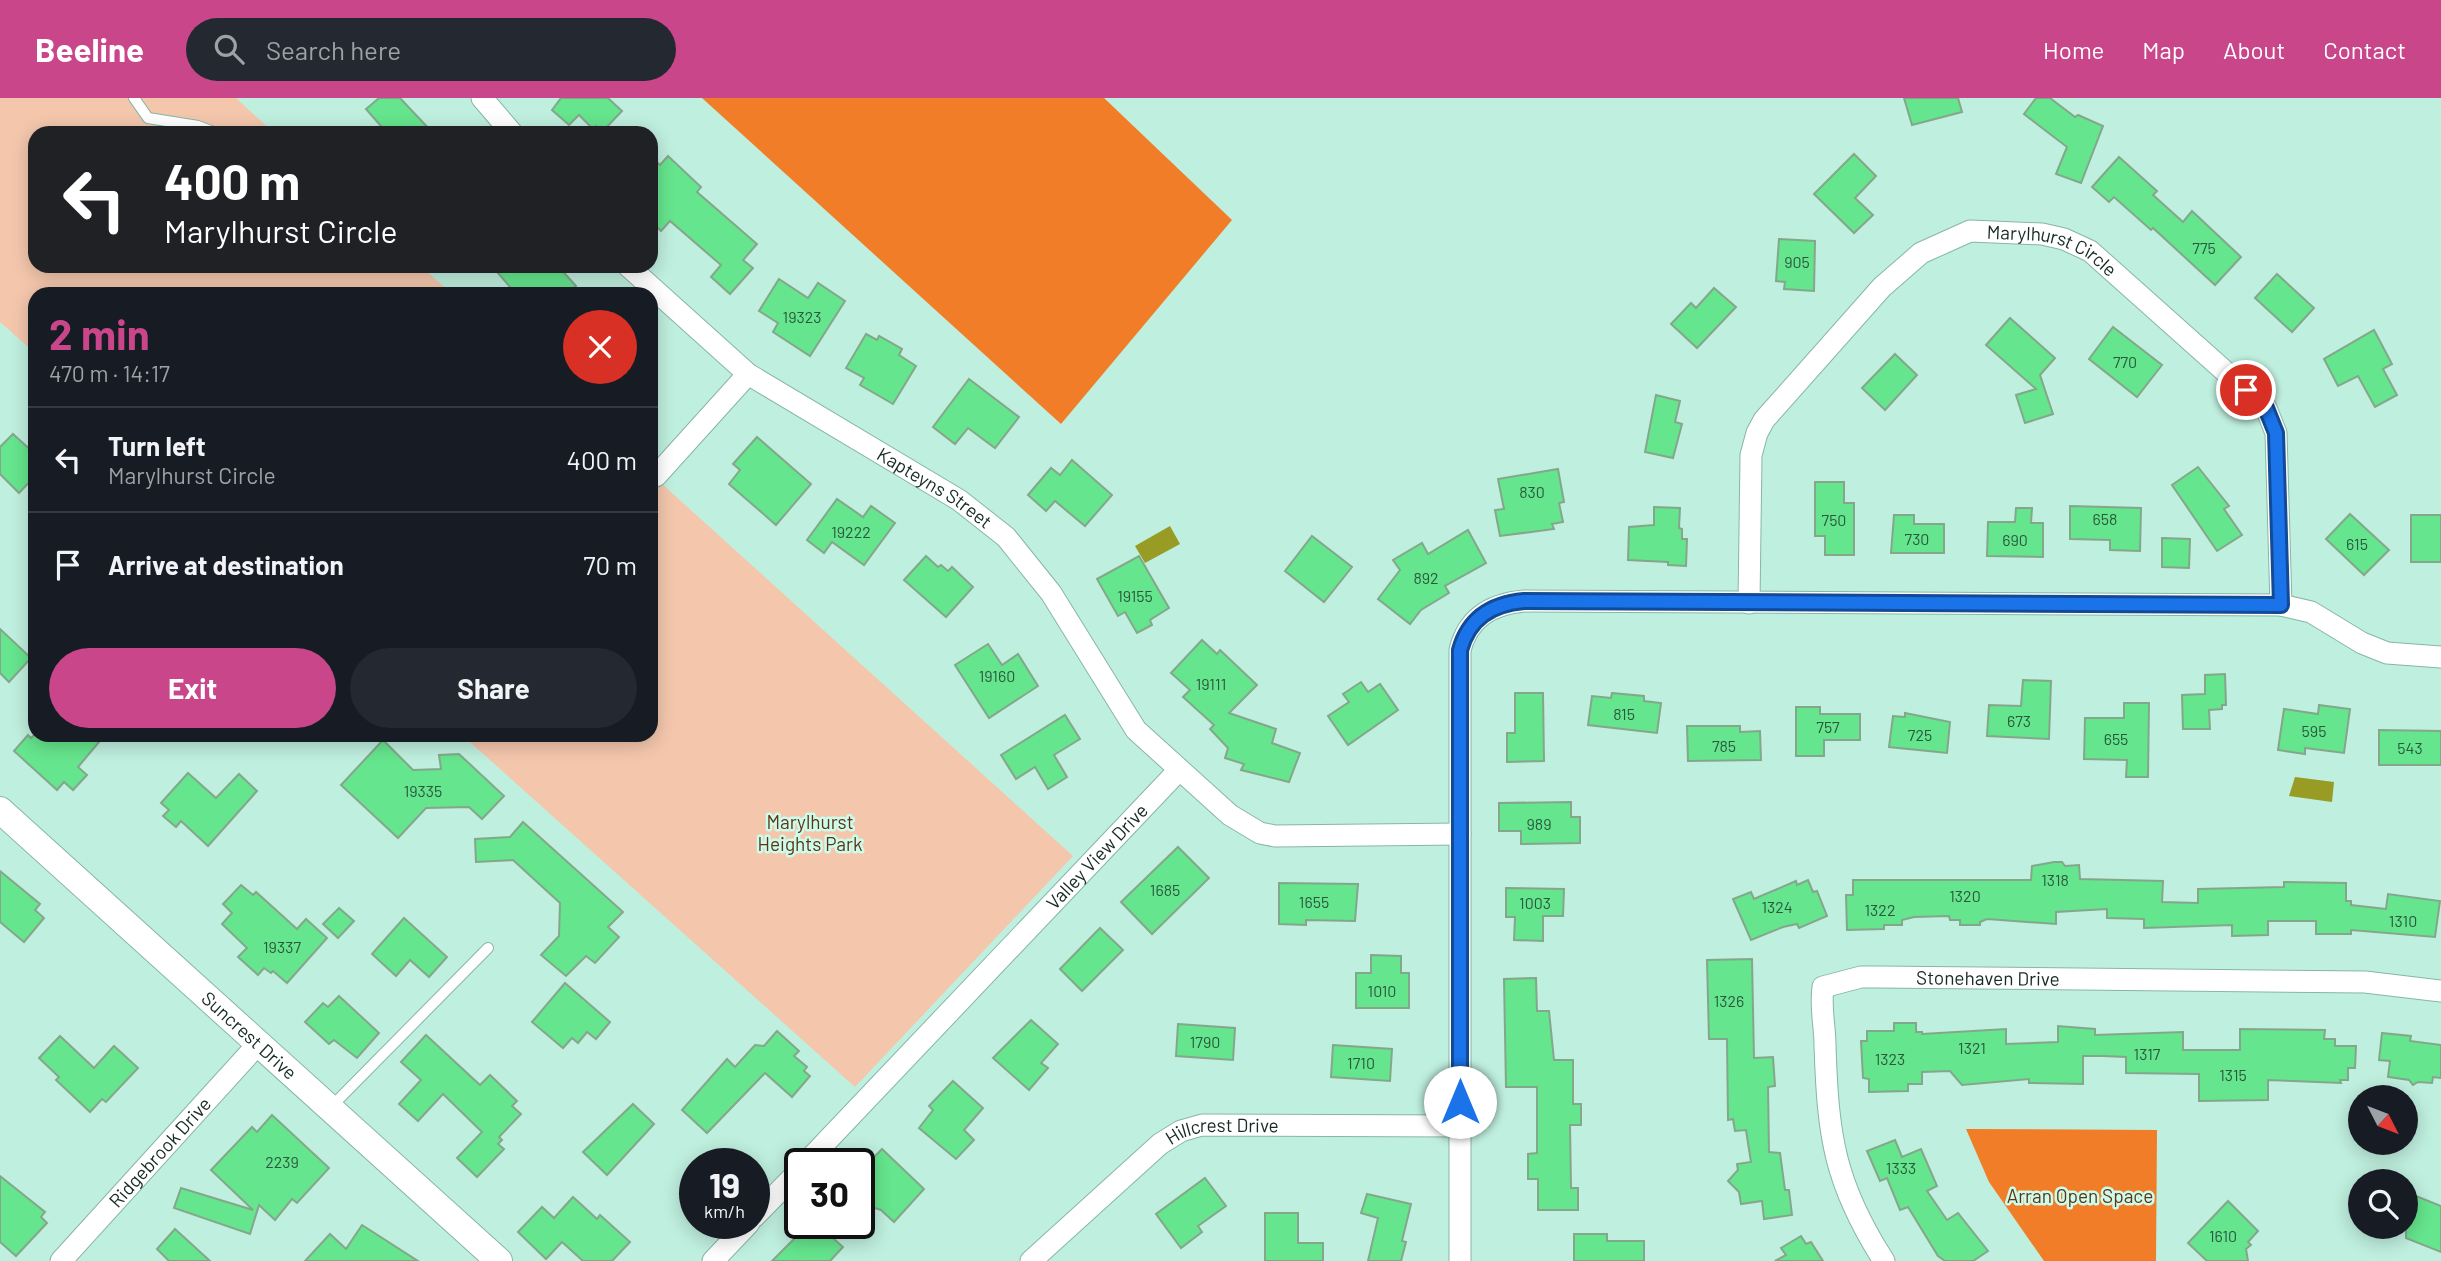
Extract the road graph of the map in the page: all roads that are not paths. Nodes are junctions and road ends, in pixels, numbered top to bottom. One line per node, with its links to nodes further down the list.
1 (134, 98): 3 (lane)
2 (482, 98): 4 (street)
3 (198, 126)
4 (506, 126)
5 (636, 273): 6 (street, Kapteyns Street)
6 (651, 287)
7 (658, 293): 8 (street, Kapteyns Street)
8 (748, 374): 9 (street); 13 (street, Kapteyns Street)
9 (658, 473)
10 (1749, 604): 11 (street); 11 (street, Marylhurst Circle); 15 (street)
11 (2281, 605): 12 (street)
12 (2441, 657)
13 (1179, 770): 15 (street); 21 (street, Valley View Drive)
14 (0, 810): 18 (street, Suncrest Drive)
15 (1460, 834): 20 (street)
16 (488, 948): 19 (lane)
17 (2441, 991): 30 (street, Stonehaven Drive)
18 (260, 1043): 19 (street, Suncrest Drive); 25 (street, Ridgebrook Drive)
19 (330, 1108): 26 (street, Suncrest Drive)
20 (1460, 1126): 28 (street, Hillcrest Drive); 29 (street)
21 (820, 1148)
22 (784, 1186): 23 (street)
23 (770, 1201)
24 (734, 1239): 27 (street)
25 (61, 1261)
26 (499, 1261)
27 (713, 1261)
28 (1031, 1261)
29 (1460, 1261)
30 (1884, 1261)

